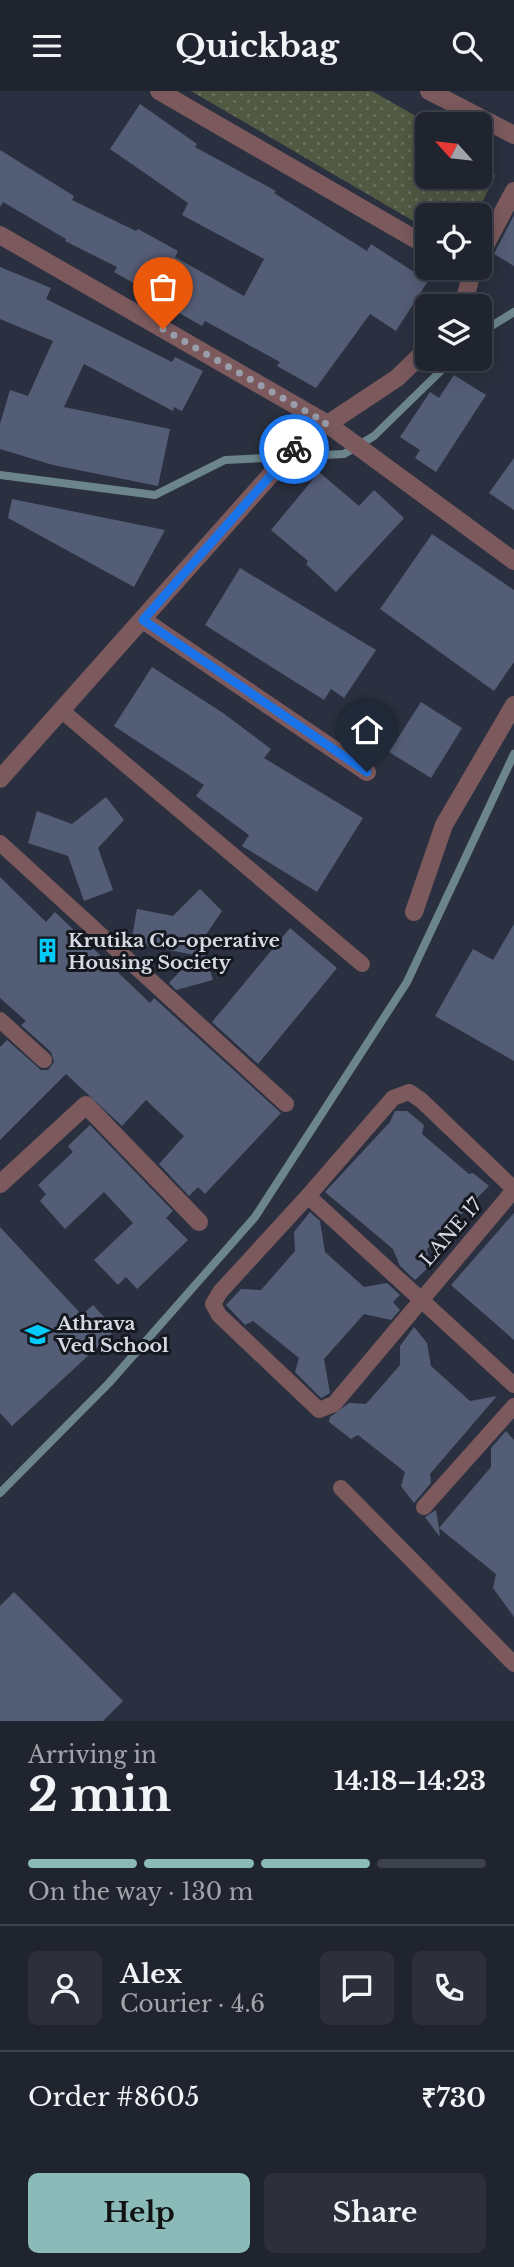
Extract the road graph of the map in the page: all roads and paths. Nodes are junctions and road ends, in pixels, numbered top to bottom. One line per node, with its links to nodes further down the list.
1 (159, 91): 7 (street)
2 (429, 91): 3 (street)
3 (514, 135)
4 (514, 191): 5 (street)
5 (492, 230)
6 (0, 235): 9 (street)
7 (415, 239)
8 (415, 361): 9 (street)
9 (326, 423): 10 (street); 11 (street)
10 (514, 561)
11 (143, 620): 13 (street); 14 (street)
12 (514, 705): 17 (street)
13 (62, 711): 15 (street); 18 (lane)
14 (367, 772)
15 (0, 779)
16 (0, 843): 21 (lane)
17 (414, 912)
18 (362, 964)
19 (0, 1020): 20 (lane)
20 (44, 1060)
21 (286, 1104)
22 (0, 1184): 25 (street)
23 (514, 1190): 24 (lane); 26 (lane, LANE 17)
24 (307, 1196): 26 (lane); 26 (lane, LANE 17)
25 (199, 1223)
26 (419, 1301): 27 (lane)
27 (514, 1385)
28 (514, 1406): 30 (lane)
29 (341, 1488): 31 (lane)
30 (424, 1507)
31 (514, 1664)

